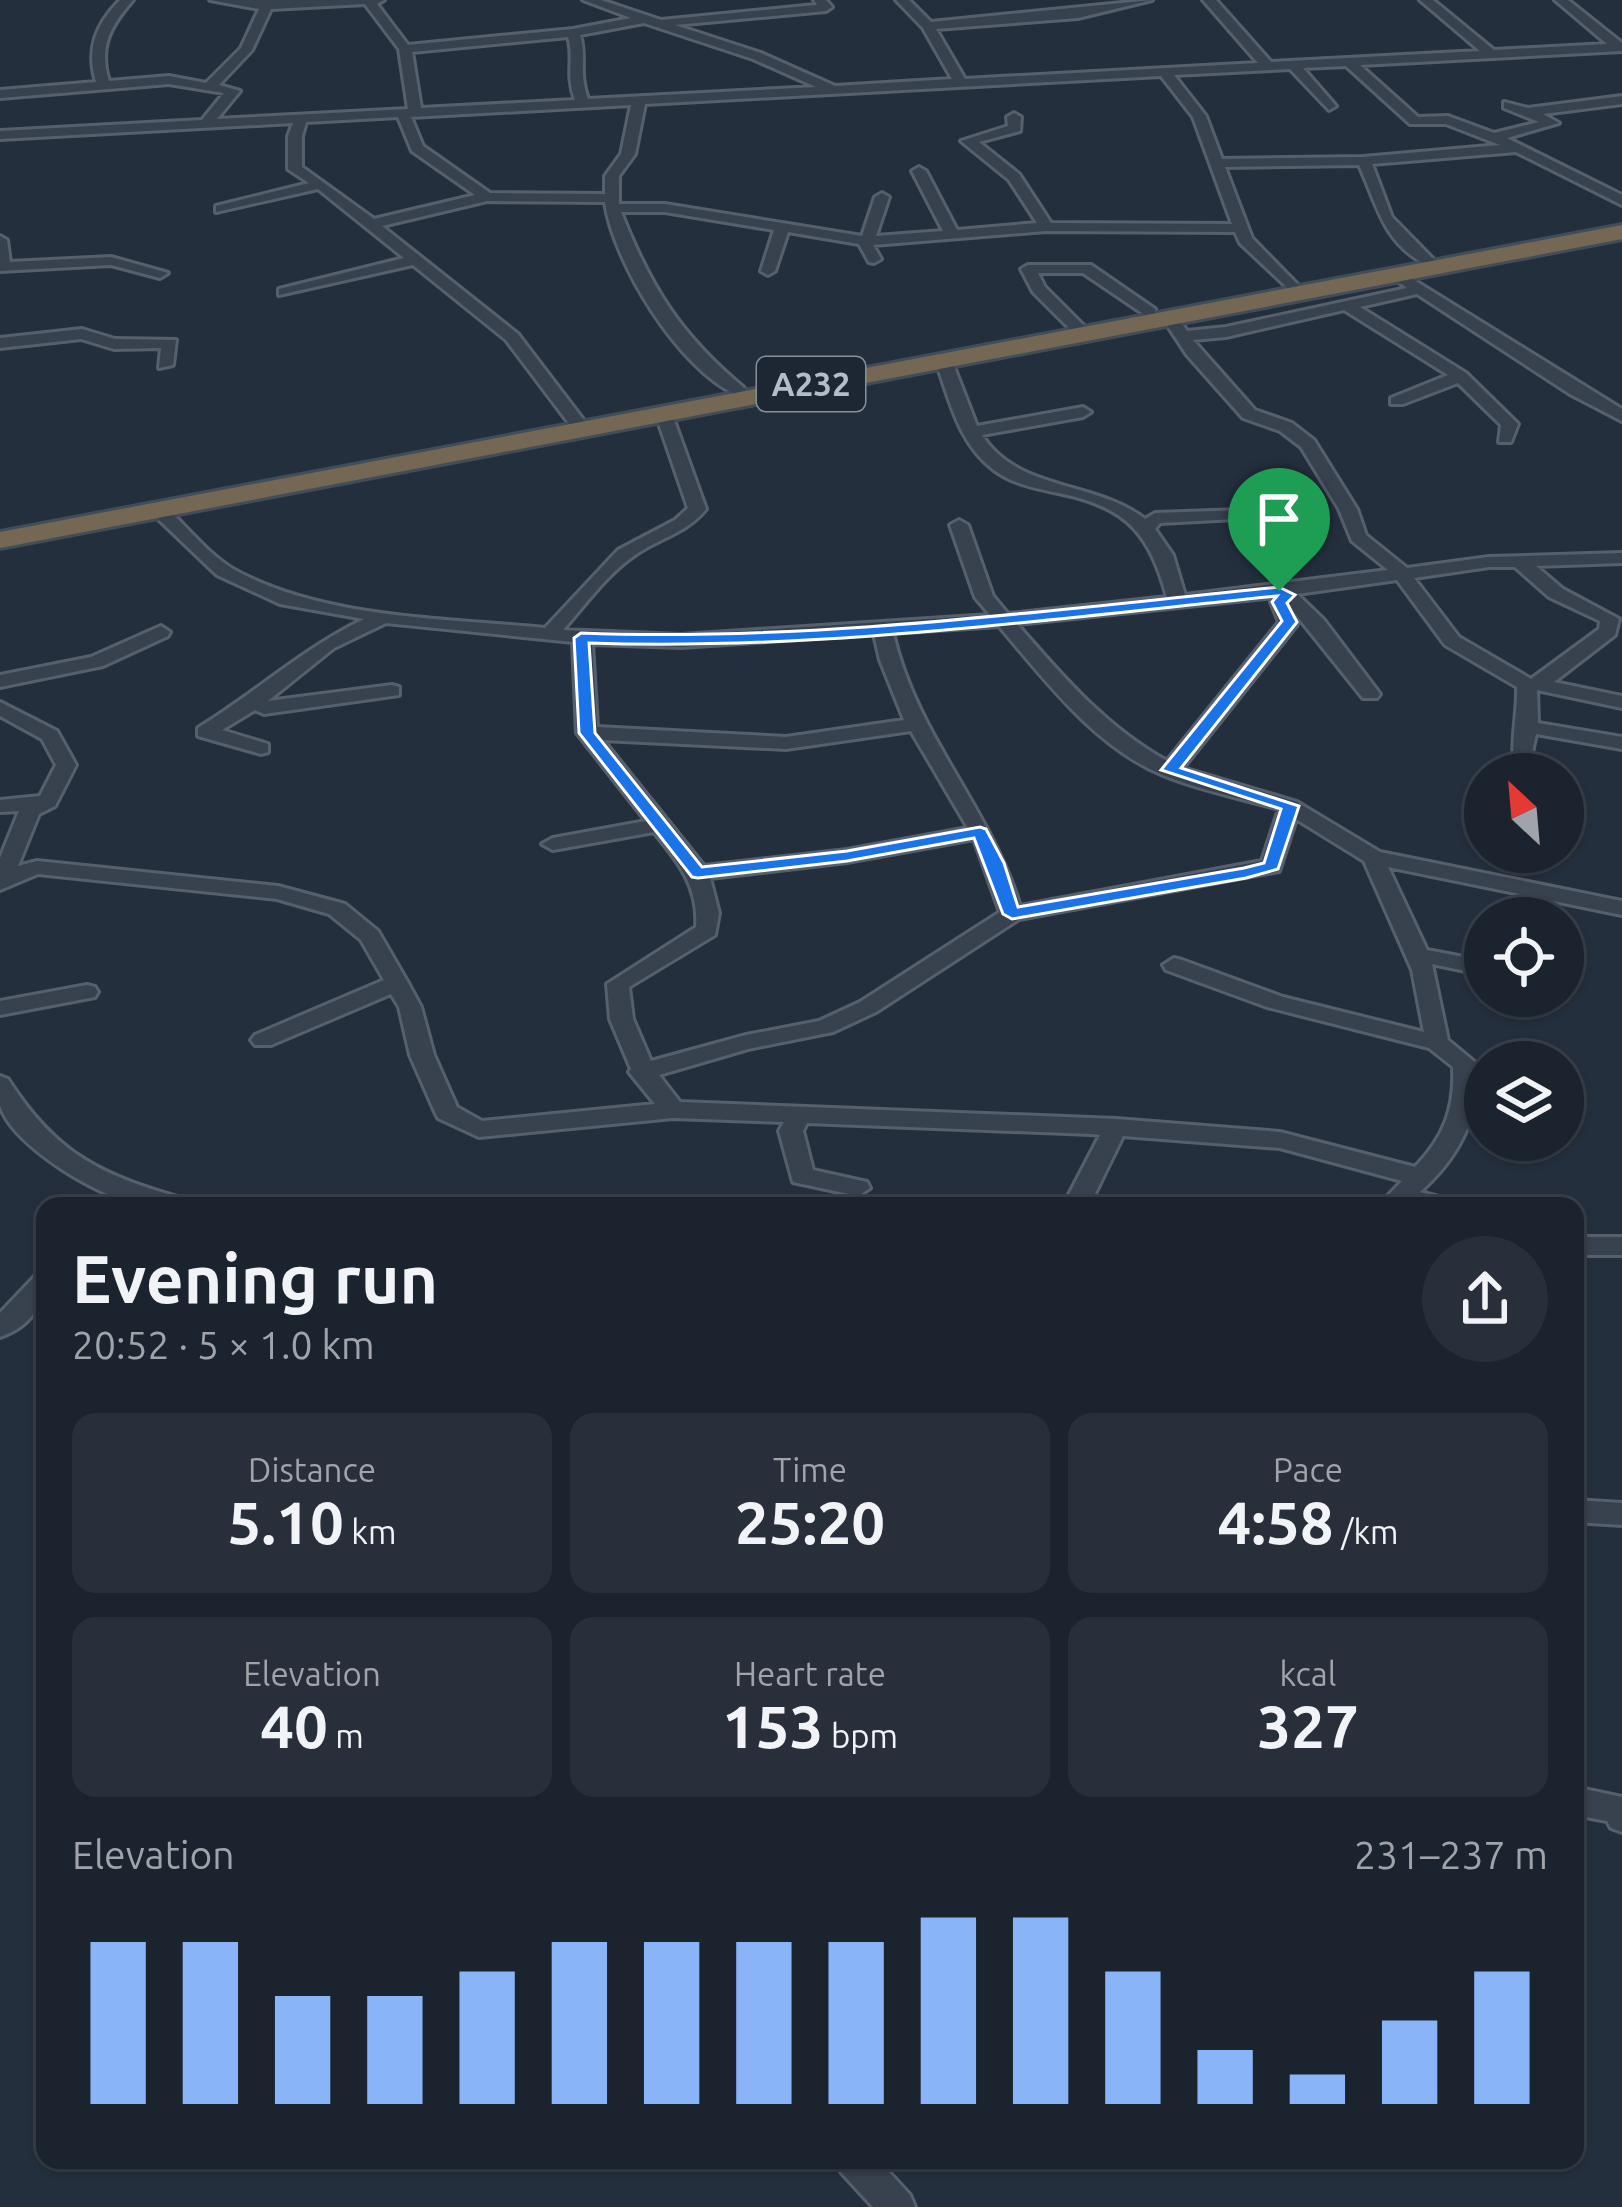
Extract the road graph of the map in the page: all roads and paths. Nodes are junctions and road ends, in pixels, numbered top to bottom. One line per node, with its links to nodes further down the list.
1 (127, 0): 23 (street)
2 (216, 0): 12 (street)
3 (589, 0): 13 (street)
4 (820, 0): 13 (street)
5 (902, 0): 14 (street)
6 (1146, 0): 11 (street)
7 (1209, 0): 21 (street)
8 (1426, 0): 18 (street)
9 (1561, 0): 16 (street)
10 (374, 1): 12 (street); 17 (street)
11 (1095, 4): 14 (street)
12 (266, 6): 25 (street)
13 (649, 22): 15 (street); 26 (street)
14 (928, 26): 24 (street)
15 (573, 33): 17 (street); 31 (street)
16 (1620, 47): 18 (street)
17 (405, 49): 34 (street)
18 (1488, 51): 19 (street)
19 (1346, 59): 20 (street); 41 (street)
20 (1291, 62): 21 (street); 33 (street)
21 (1266, 64): 22 (street)
22 (1163, 70): 24 (street); 44 (street)
23 (103, 83): 25 (street); 27 (street)
24 (961, 83): 26 (street)
25 (211, 85): 39 (street)
26 (836, 91): 29 (street)
27 (0, 94)
28 (1601, 99): 30 (street); 35 (street); 36 (street)
29 (639, 100): 31 (street); 50 (street)
30 (1622, 100)
31 (583, 104): 34 (street)
32 (1509, 105): 36 (street)
33 (1329, 106)
34 (408, 111): 38 (street); 47 (street)
35 (1622, 112)
36 (1527, 113): 41 (street)
37 (1014, 117): 56 (street)
38 (301, 118): 39 (street); 46 (street)
39 (207, 124): 40 (street)
40 (0, 134)
41 (1496, 137): 42 (street)
42 (1518, 148): 43 (street); 49 (street)
43 (1363, 161): 44 (street); 62 (street)
44 (1218, 163): 54 (street)
45 (919, 171): 57 (street)
46 (321, 184): 51 (street); 52 (street)
47 (487, 197): 50 (street); 52 (street)
48 (882, 197): 59 (street)
49 (1622, 201)
50 (612, 203): 55 (street); 77 (street)
51 (221, 209)
52 (371, 224): 60 (street)
53 (1622, 228): 62 (highway, A232); 66 (highway, A232)
54 (1242, 229): 56 (street); 67 (street)
55 (781, 230): 59 (street); 64 (street)
56 (1053, 231): 57 (street)
57 (952, 234): 59 (street)
58 (0, 240): 63 (street)
59 (868, 241): 61 (street)
60 (418, 259): 68 (street); 82 (street)
61 (874, 259)
62 (1429, 262): 67 (highway, A232)
63 (2, 266): 65 (street)
64 (768, 271)
65 (160, 273)
66 (1406, 282): 67 (highway, A232); 69 (street); 81 (street)
67 (1295, 290): 70 (street); 71 (highway, A232)
68 (284, 292)
69 (1346, 305): 70 (street); 76 (street)
70 (1322, 310): 71 (street)
71 (1167, 322): 72 (highway, A232); 72 (street); 74 (highway, A232); 93 (street)
72 (1076, 326): 77 (highway, A232)
73 (0, 344): 75 (street)
74 (943, 359): 79 (highway, A232); 83 (street)
75 (165, 365)
76 (1460, 376): 78 (street); 84 (street)
77 (736, 390): 82 (highway, A232)
78 (1397, 401)
79 (663, 412): 85 (highway, A232); 100 (street)
80 (1083, 412): 83 (street)
81 (1622, 416)
82 (577, 422): 88 (highway, A232)
83 (969, 432): 89 (street)
84 (1505, 438)
85 (158, 509): 90 (highway, A232); 96 (street)
86 (1236, 514): 89 (street)
87 (959, 525): 97 (street)
88 (0, 526)
89 (1147, 528): 95 (street)
90 (0, 540)
91 (1622, 558): 92 (street)
92 (1521, 562): 93 (street); 103 (street)
93 (1400, 571): 94 (street); 103 (street)
94 (1283, 593): 95 (street); 105 (street); 115 (street)
95 (1178, 603): 97 (street)
96 (383, 617): 100 (street); 106 (street)
97 (1004, 620): 98 (street); 115 (street)
98 (882, 627): 101 (street); 109 (street)
99 (161, 632): 102 (street)
100 (550, 632): 101 (street)
101 (581, 638): 111 (street)
102 (0, 680)
103 (1535, 684): 107 (street); 110 (street)
104 (392, 691): 106 (street)
105 (1370, 694)
106 (256, 701): 113 (street)
107 (1622, 703)
108 (0, 708): 116 (street)
109 (918, 724): 111 (street); 120 (street)
110 (1528, 727): 112 (street); 114 (street)
111 (587, 733): 119 (street)
112 (1622, 743)
113 (261, 748)
114 (1522, 753)
115 (1169, 770): 118 (street)
116 (48, 802): 117 (street); 124 (street)
117 (0, 806)
118 (1290, 806): 122 (street); 126 (street)
119 (661, 824): 121 (street); 123 (street)
120 (980, 832): 123 (street); 126 (street)
121 (553, 844)
122 (1373, 857): 125 (street); 127 (street)
123 (698, 873): 136 (street)
124 (1, 880): 130 (street)
125 (1622, 908)
126 (1012, 914): 136 (street)
127 (1419, 955): 129 (street); 134 (street)
128 (1174, 964): 134 (street)
129 (1464, 964)
130 (397, 983): 133 (street); 138 (street)
131 (87, 992): 132 (street)
132 (0, 1008)
133 (263, 1040)
134 (1437, 1043): 135 (street)
135 (1464, 1059)
136 (641, 1072): 138 (street)
137 (0, 1084): 144 (street)
138 (674, 1110): 139 (street)
139 (800, 1114): 141 (street); 143 (street)
140 (1464, 1122): 142 (street)
141 (1116, 1127): 142 (street); 145 (street)
142 (1424, 1178): 146 (street)
143 (858, 1188)
144 (112, 1197)
145 (1081, 1197)
146 (1401, 1197)
147 (1584, 1246): 148 (street)
148 (1622, 1246)
149 (36, 1292): 150 (street)
150 (0, 1327)
151 (1584, 1512): 152 (street)
152 (1622, 1514)
153 (1584, 1803): 154 (street)
154 (1621, 1812)
155 (862, 2169): 156 (street)
156 (897, 2207)

